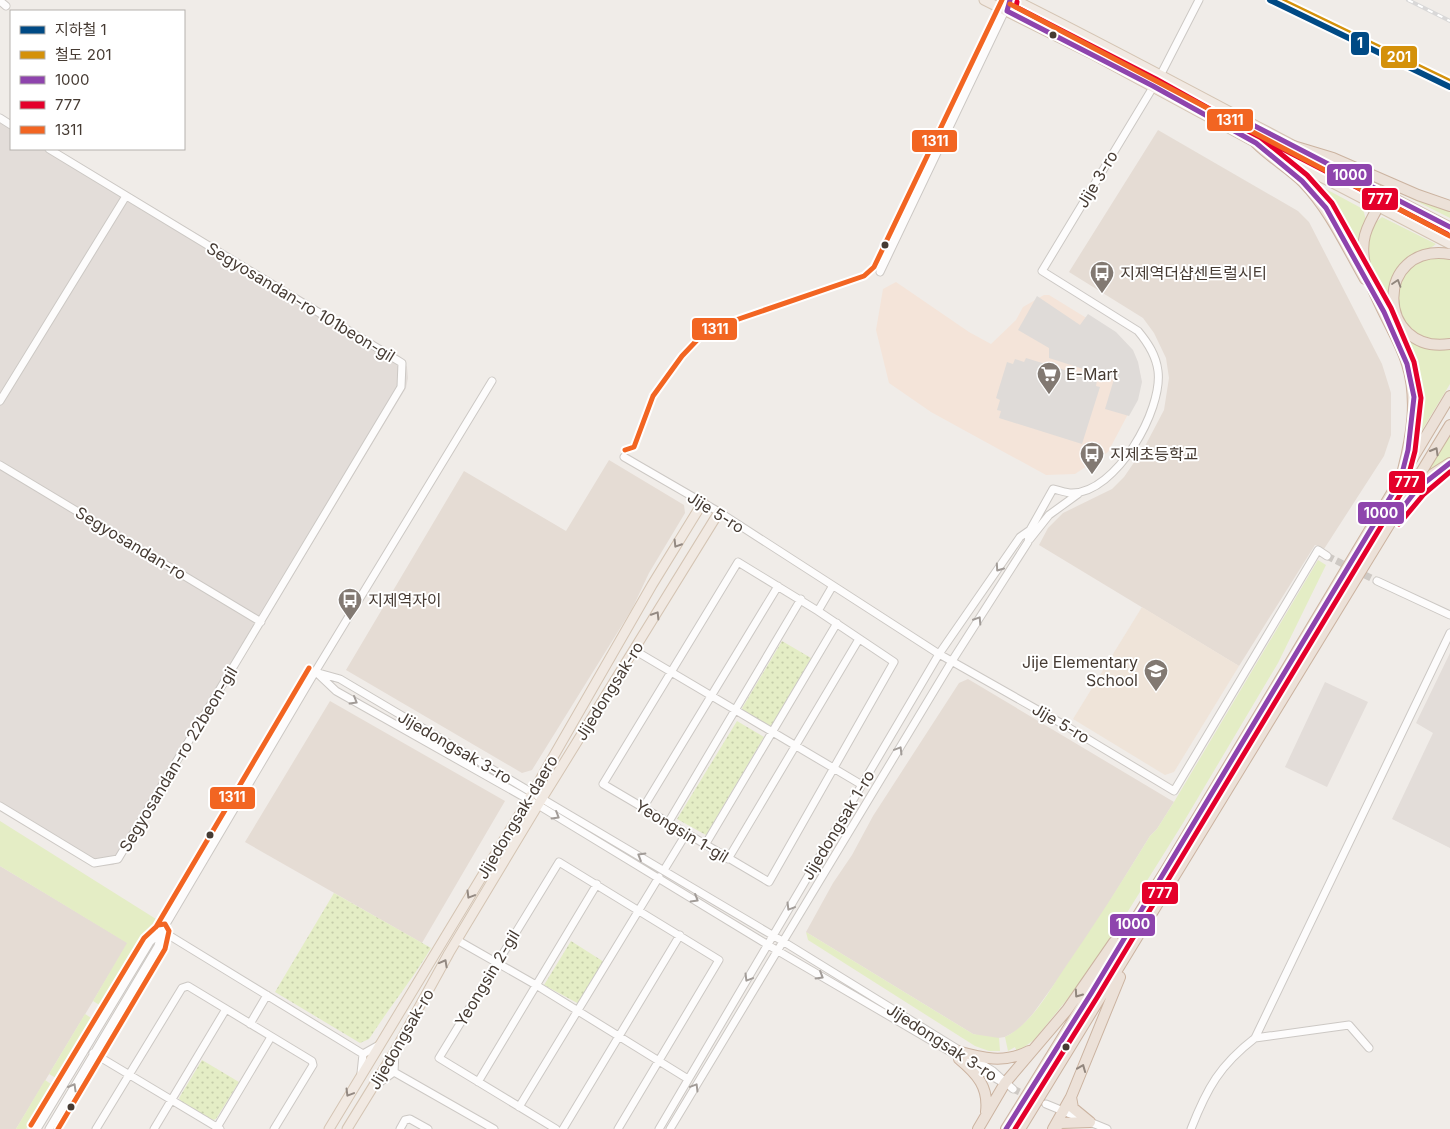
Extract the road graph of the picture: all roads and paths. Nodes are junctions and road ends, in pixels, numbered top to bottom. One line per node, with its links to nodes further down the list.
1 (984, 0): 5 (main road)
2 (1010, 0): 5 (street)
3 (1015, 0): 6 (main road)
4 (1199, 0): 6 (street, Jije 3-ro)
5 (1006, 11): 7 (main road); 19 (street)
6 (1161, 74): 7 (street, Jije 3-ro); 9 (main road)
7 (1153, 86): 8 (main road); 18 (street, Jije 3-ro)
8 (1256, 143): 14 (main road); 20 (highway)
9 (1290, 145): 11 (main road); 13 (highway)
10 (51, 150): 12 (street, Segyosandan-ro 101beon-gil)
11 (1386, 194): 14 (highway); 15 (main road)
12 (126, 196): 24 (street); 43 (street, Segyosandan-ro 101beon-gil)
13 (1450, 206)
14 (1379, 207): 16 (main road); 20 (highway)
15 (1450, 227)
16 (1450, 244)
17 (1450, 254): 21 (highway, one-way to 17)
18 (1042, 271): 30 (street, Jijedongsak 1-ro)
19 (880, 272)
20 (1384, 312): 29 (highway)
21 (1450, 344)
22 (492, 381): 50 (street)
23 (1450, 396): 29 (highway)
24 (0, 401)
25 (1450, 425): 32 (highway, one-way to 25)
26 (624, 457): 31 (street, Jije 5-ro)
27 (1450, 463): 32 (highway)
28 (0, 465): 43 (street, Segyosandan-ro)
29 (1400, 481): 70 (highway)
30 (1083, 491): 34 (street, Jijedongsak 1-ro); 35 (street)
31 (703, 502): 33 (street, Jije 5-ro); 58 (main road, Jijedongsak-daero, one-way to 58)
32 (1402, 507): 65 (highway)
33 (719, 512): 39 (street, Jije 5-ro); 47 (main road, Jijedongsak-ro, one-way to 33)
34 (1030, 530): 35 (street, Jijedongsak 1-ro); 48 (street, Jijedongsak 1-ro, one-way to 48)
35 (1028, 542): 49 (street, Jijedongsak 1-ro, one-way to 35)
36 (1327, 556): 49 (street, Jije 5-ro)
37 (1377, 581): 42 (street)
38 (778, 586): 40 (street, Yeongsin 1-gil); 51 (street, Yeongsin 1-gil); 52 (street)
39 (832, 587): 41 (street); 48 (street, Jije 5-ro)
40 (801, 599): 41 (street, Yeongsin 1-gil); 53 (street)
41 (818, 611): 44 (street, Yeongsin 1-gil)
42 (1450, 615)
43 (261, 622): 60 (street, Segyosandan-ro 22beon-gil)
44 (837, 624): 46 (street, Yeongsin 1-gil); 54 (street)
45 (1450, 633): 87 (street)
46 (859, 639): 55 (street); 56 (street, Yeongsin 1-gil)
47 (634, 650): 51 (street); 59 (main road, Jijedongsak-ro)
48 (939, 654): 49 (street, Jije 5-ro); 57 (street, Jijedongsak 1-ro)
49 (952, 661): 76 (street, Jijedongsak 1-ro, one-way to 49)
50 (315, 672): 58 (street, Jijedongsak 3-ro, one-way to 58); 58 (street, Jijedongsak 3-ro); 72 (street)
51 (671, 672): 52 (street); 61 (street, Yeongsin 1-gil)
52 (711, 696): 53 (street); 61 (street)
53 (735, 710): 54 (street); 62 (street)
54 (772, 733): 55 (street); 64 (street)
55 (795, 747): 56 (street); 66 (street)
56 (833, 770): 57 (street); 66 (street, Yeongsin 1-gil)
57 (862, 786): 74 (street, Jijedongsak 1-ro, one-way to 74)
58 (530, 796): 59 (street, Jijedongsak 3-ro); 88 (main road, Jijedongsak-daero, one-way to 88)
59 (540, 801): 67 (street, Jijedongsak 3-ro, one-way to 59); 68 (street, Jijedongsak 3-ro, one-way to 68); 75 (main road, Jijedongsak-ro)
60 (0, 806)
61 (643, 808): 62 (street, Yeongsin 1-gil)
62 (668, 823): 63 (street, Yeongsin 1-gil)
63 (686, 834): 64 (street, Yeongsin 1-gil); 67 (street)
64 (705, 845): 66 (street, Yeongsin 1-gil)
65 (1184, 857): 103 (highway, one-way to 65); 130 (highway)
66 (728, 859)
67 (664, 870): 74 (street, Jijedongsak 3-ro)
68 (659, 877): 71 (street); 77 (street, Jijedongsak 3-ro, one-way to 77)
69 (597, 884): 71 (street, Yeongsin 2-gil); 79 (street, Yeongsin 2-gil); 80 (street)
70 (1148, 898): 90 (highway, one-way to 90); 129 (highway)
71 (639, 909): 73 (street, Yeongsin 2-gil); 83 (street)
72 (162, 931): 81 (street); 92 (street); 113 (street)
73 (680, 934): 85 (street); 95 (street, Yeongsin 2-gil)
74 (773, 936): 76 (street, Jijedongsak 3-ro); 77 (street, Jijedongsak 1-ro)
75 (457, 940): 79 (street); 91 (main road, Jijedongsak-ro, one-way to 75)
76 (784, 942): 78 (street, Jijedongsak 1-ro); 94 (street, Jijedongsak 3-ro)
77 (768, 944): 78 (street, Jijedongsak 3-ro); 99 (street, Jijedongsak 1-ro, one-way to 99)
78 (778, 951): 94 (street, Jijedongsak 3-ro, one-way to 94); 127 (street, Jijedongsak 1-ro, one-way to 78)
79 (496, 963): 80 (street); 100 (street, Yeongsin 2-gil)
80 (536, 985): 83 (street); 100 (street)
81 (267, 995): 84 (street); 93 (street)
82 (226, 1009): 84 (street); 98 (street); 104 (street)
83 (577, 1010): 85 (street); 106 (street)
84 (250, 1024): 86 (street)
85 (619, 1036): 95 (street); 124 (street)
86 (271, 1037): 111 (street); 117 (street)
87 (1255, 1038): 89 (street); 132 (street)
88 (378, 1045): 93 (street); 97 (main road, Jijedongsak-daero)
89 (1368, 1048)
90 (1034, 1049): 94 (highway); 101 (highway)
91 (396, 1051): 96 (street); 102 (main road, Jijedongsak-ro)
92 (93, 1053): 98 (street); 114 (street, one-way to 92)
93 (363, 1054): 97 (street)
94 (958, 1055): 101 (street, Jijedongsak 3-ro); 108 (highway)
95 (660, 1060): 99 (street); 125 (street, Yeongsin 2-gil)
96 (394, 1072): 102 (street); 110 (street)
97 (361, 1073): 118 (main road, Jijedongsak-daero, one-way to 118)
98 (129, 1075): 104 (street); 115 (street)
99 (688, 1079): 126 (street, Jijedongsak 1-ro)
100 (478, 1082): 106 (street, Yeongsin 2-gil)
101 (1009, 1086): 108 (highway)
102 (373, 1087): 119 (main road, Jijedongsak-ro)
103 (1071, 1097): 107 (highway); 109 (highway)
104 (171, 1100): 111 (street); 116 (street)
105 (1046, 1104): 107 (street)
106 (518, 1107): 123 (street, Yeongsin 2-gil)
107 (1062, 1112): 109 (street); 112 (highway)
108 (986, 1115): 128 (highway)
109 (1090, 1122): 112 (highway); 131 (street)
110 (483, 1126): 122 (street)
111 (218, 1128)
112 (1054, 1128)
113 (37, 1129)
114 (49, 1129)
115 (96, 1129)
116 (154, 1129)
117 (274, 1129)
118 (329, 1129)
119 (347, 1129)
120 (400, 1129): 121 (street)
121 (428, 1129)
122 (494, 1129)
123 (556, 1129)
124 (563, 1129)
125 (618, 1129)
126 (658, 1129)
127 (670, 1129)
128 (978, 1129)
129 (1006, 1129)
130 (1020, 1129)
131 (1107, 1129)
132 (1191, 1129)

